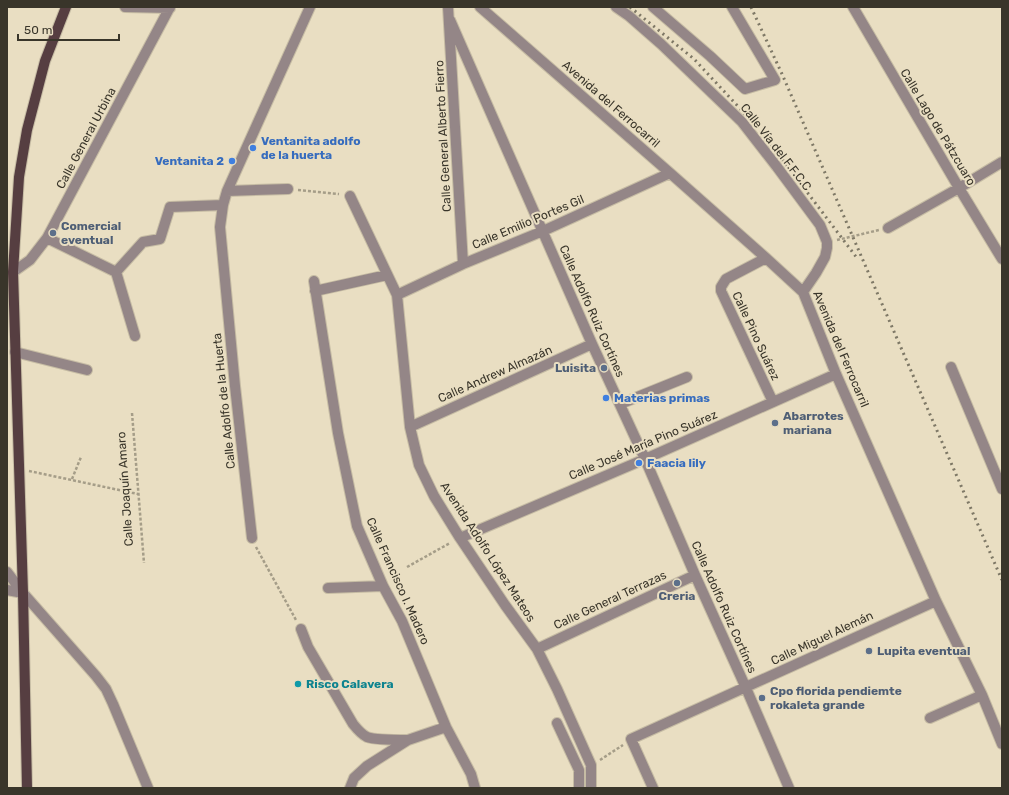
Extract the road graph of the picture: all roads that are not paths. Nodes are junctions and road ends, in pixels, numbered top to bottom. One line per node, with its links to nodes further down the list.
1 (66, 7): 25 (main road)
2 (125, 7): 10 (street)
3 (310, 7): 16 (street, Calle Adolfo de la Huerta)
4 (448, 7): 11 (street, Calle General Alberto Fierro)
5 (480, 7): 13 (street, Avenida del Ferrocarril)
6 (616, 7): 28 (street, Calle Vía del F.F.C.C)
7 (653, 7): 8 (street, Calle Vía del F.F.C.C)
8 (732, 7)
9 (853, 7): 14 (street, Calle Lago de Pátzcuaro)
10 (170, 8): 21 (street, Calle General Urbina)
11 (450, 20): 20 (street, Calle Adolfo Ruiz Cortínes); 24 (street, Calle General Alberto Fierro)
12 (1002, 162): 14 (street)
13 (670, 173): 20 (street, Calle Emilio Portes Gil); 22 (street, Avenida del Ferrocarril)
14 (959, 188): 19 (street); 23 (street, Calle Lago de Pátzcuaro)
15 (288, 189): 16 (street)
16 (227, 190): 18 (street, Calle Adolfo de la Huerta)
17 (350, 196): 27 (street)
18 (223, 205): 26 (street); 42 (street, Calle Adolfo de la Huerta)
19 (888, 228)
20 (543, 231): 24 (street, Calle Emilio Portes Gil); 31 (street, Calle Adolfo Ruiz Cortínes)
21 (47, 238): 25 (street, Calle General Urbina); 26 (street)
22 (766, 258): 28 (street, Avenida del Ferrocarril); 37 (street, Calle Pino Suárez)
23 (1002, 259)
24 (464, 264): 29 (street, Calle Emilio Portes Gil)
25 (14, 272): 32 (main road)
26 (116, 272): 30 (street)
27 (387, 275): 29 (street); 46 (street, Calle Francisco I. Madero)
28 (802, 292): 35 (street, Avenida del Ferrocarril)
29 (397, 295): 39 (street, Avenida Adolfo López Mateos)
30 (135, 336)
31 (592, 344): 38 (street, Calle Adolfo Ruiz Cortínes); 39 (street, Calle Andrew Almazán)
32 (15, 352): 34 (street); 49 (main road)
33 (951, 367): 41 (street)
34 (87, 370)
35 (836, 374): 37 (street, Calle José María Pino Suárez); 50 (street, Avenida del Ferrocarril)
36 (687, 376): 38 (street)
37 (773, 402): 40 (street, Calle José María Pino Suárez)
38 (620, 404): 40 (street, Calle Adolfo Ruiz Cortínes)
39 (410, 427): 43 (street, Avenida Adolfo López Mateos)
40 (645, 459): 43 (street, Calle José María Pino Suárez); 45 (street, Calle Adolfo Ruiz Cortínes)
41 (1002, 489)
42 (252, 538)
43 (460, 538): 52 (street, Avenida Adolfo López Mateos)
44 (7, 572): 49 (street)
45 (695, 575): 52 (street, Calle General Terrazas); 53 (street, Calle Adolfo Ruiz Cortínes)
46 (383, 586): 47 (street); 57 (street, Calle Francisco I. Madero)
47 (328, 588)
48 (7, 590): 49 (street)
49 (23, 593): 60 (main road); 61 (street)
50 (936, 601): 53 (street, Calle Miguel Alemán); 54 (street, Avenida del Ferrocarril)
51 (301, 629): 58 (street)
52 (537, 649): 65 (street, Avenida Adolfo López Mateos)
53 (746, 688): 66 (street, Calle Miguel Alemán); 67 (street, Calle Adolfo Ruiz Cortínes)
54 (982, 695): 55 (street); 59 (street, Avenida del Ferrocarril)
55 (930, 718)
56 (556, 723): 64 (street)
57 (446, 727): 58 (street); 63 (street, Calle Francisco I. Madero)
58 (408, 740): 62 (street)
59 (1002, 744)
60 (26, 788)
61 (148, 788)
62 (350, 788)
63 (475, 788)
64 (579, 788)
65 (591, 788)
66 (653, 788)
67 (789, 788)

